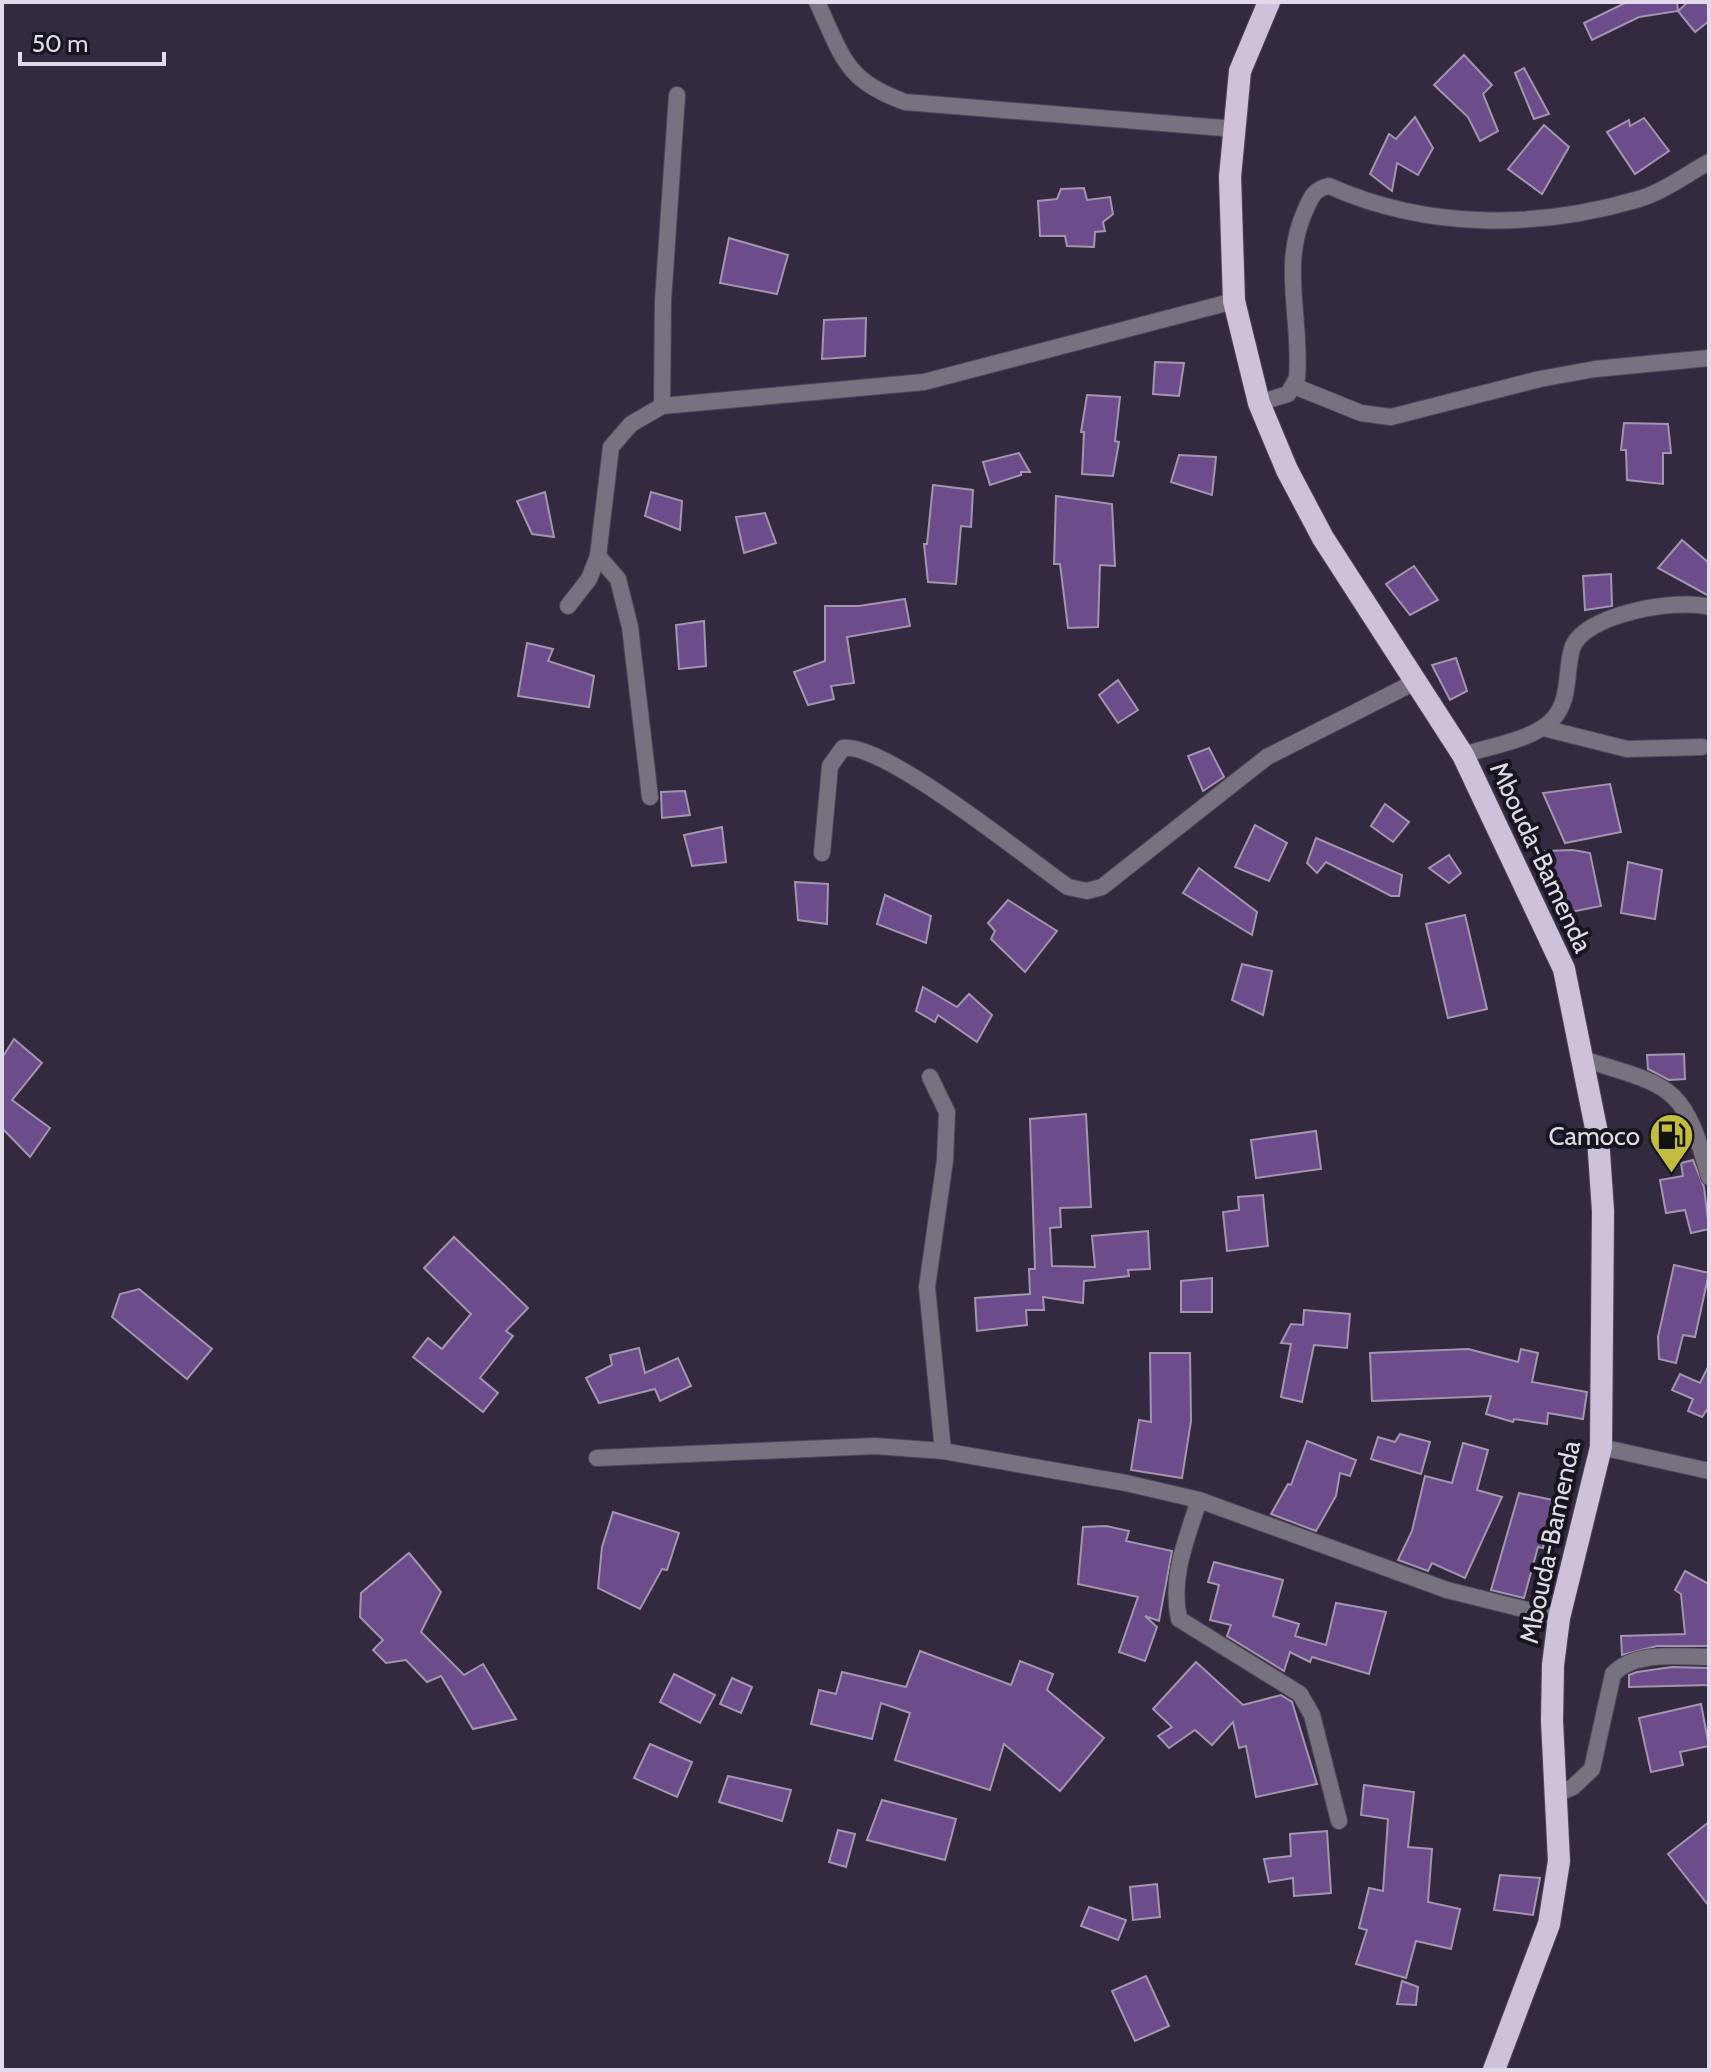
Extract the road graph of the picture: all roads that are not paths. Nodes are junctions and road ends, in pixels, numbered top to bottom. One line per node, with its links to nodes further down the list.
1 (817, 2): 4 (street)
2 (1269, 2): 4 (highway, Mbouda-Bamenda)
3 (677, 95): 10 (street)
4 (1235, 129): 6 (highway, Mbouda-Bamenda)
5 (1709, 162): 8 (street)
6 (1234, 301): 9 (highway, Mbouda-Bamenda); 10 (street)
7 (1709, 358): 8 (street)
8 (1294, 386): 9 (street)
9 (1259, 403): 14 (highway, Mbouda-Bamenda)
10 (662, 406): 11 (street)
11 (598, 556): 12 (street); 18 (street)
12 (568, 606)
13 (1709, 607): 15 (street)
14 (1415, 682): 17 (highway, Mbouda-Bamenda); 19 (street)
15 (1543, 728): 16 (street); 17 (street)
16 (1702, 747)
17 (1463, 755): 20 (highway, Mbouda-Bamenda)
18 (650, 797)
19 (822, 853)
20 (1580, 1058): 22 (street); 24 (highway, Mbouda-Bamenda)
21 (930, 1077): 25 (street)
22 (1703, 1128): 23 (street)
23 (1709, 1177)
24 (1601, 1447): 27 (street); 29 (highway, Mbouda-Bamenda)
25 (943, 1451): 26 (street); 28 (street)
26 (597, 1458)
27 (1709, 1471)
28 (1199, 1500): 29 (street); 32 (street)
29 (1559, 1618): 31 (highway, Mbouda-Bamenda)
30 (1709, 1657): 31 (street)
31 (1557, 1794): 33 (highway, Mbouda-Bamenda)
32 (1339, 1821)
33 (1494, 2070)

